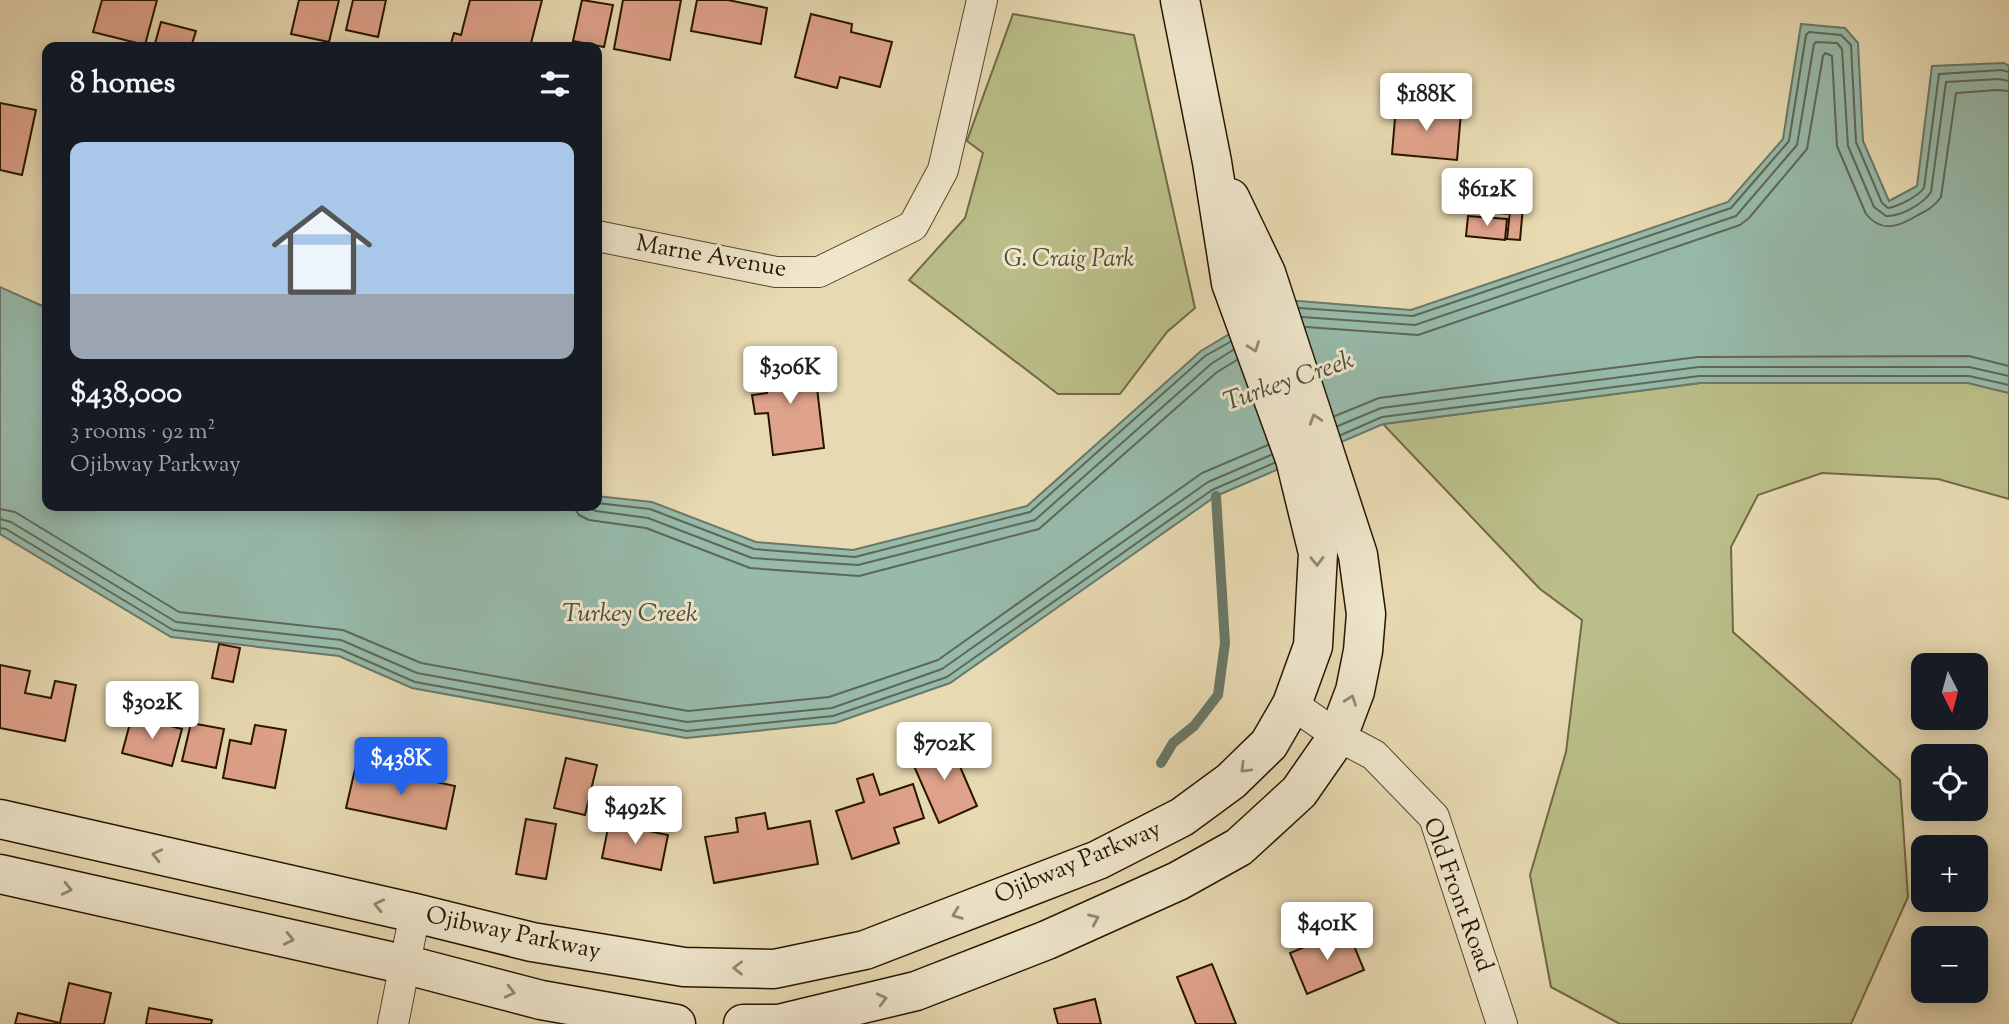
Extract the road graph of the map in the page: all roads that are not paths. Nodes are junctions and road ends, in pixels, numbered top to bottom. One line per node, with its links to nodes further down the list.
1 (982, 0): 3 (street, Marne Avenue)
2 (1180, 0): 4 (main road, Ojibway Parkway)
3 (602, 237)
4 (1321, 489): 5 (main road, Ojibway Parkway, one-way to 5); 6 (main road, Ojibway Parkway, one-way to 4)
5 (1292, 705): 6 (street, Old Front Road); 9 (main road, Ojibway Parkway, one-way to 9)
6 (1338, 736): 13 (main road, Ojibway Parkway, one-way to 6); 14 (street, Old Front Road)
7 (0, 819): 9 (main road, Ojibway Parkway, one-way to 7)
8 (0, 874): 10 (main road, one-way to 10)
9 (415, 913): 10 (street)
10 (407, 965): 11 (street); 12 (main road, one-way to 12)
11 (393, 1024)
12 (676, 1024)
13 (743, 1024)
14 (1503, 1024)

